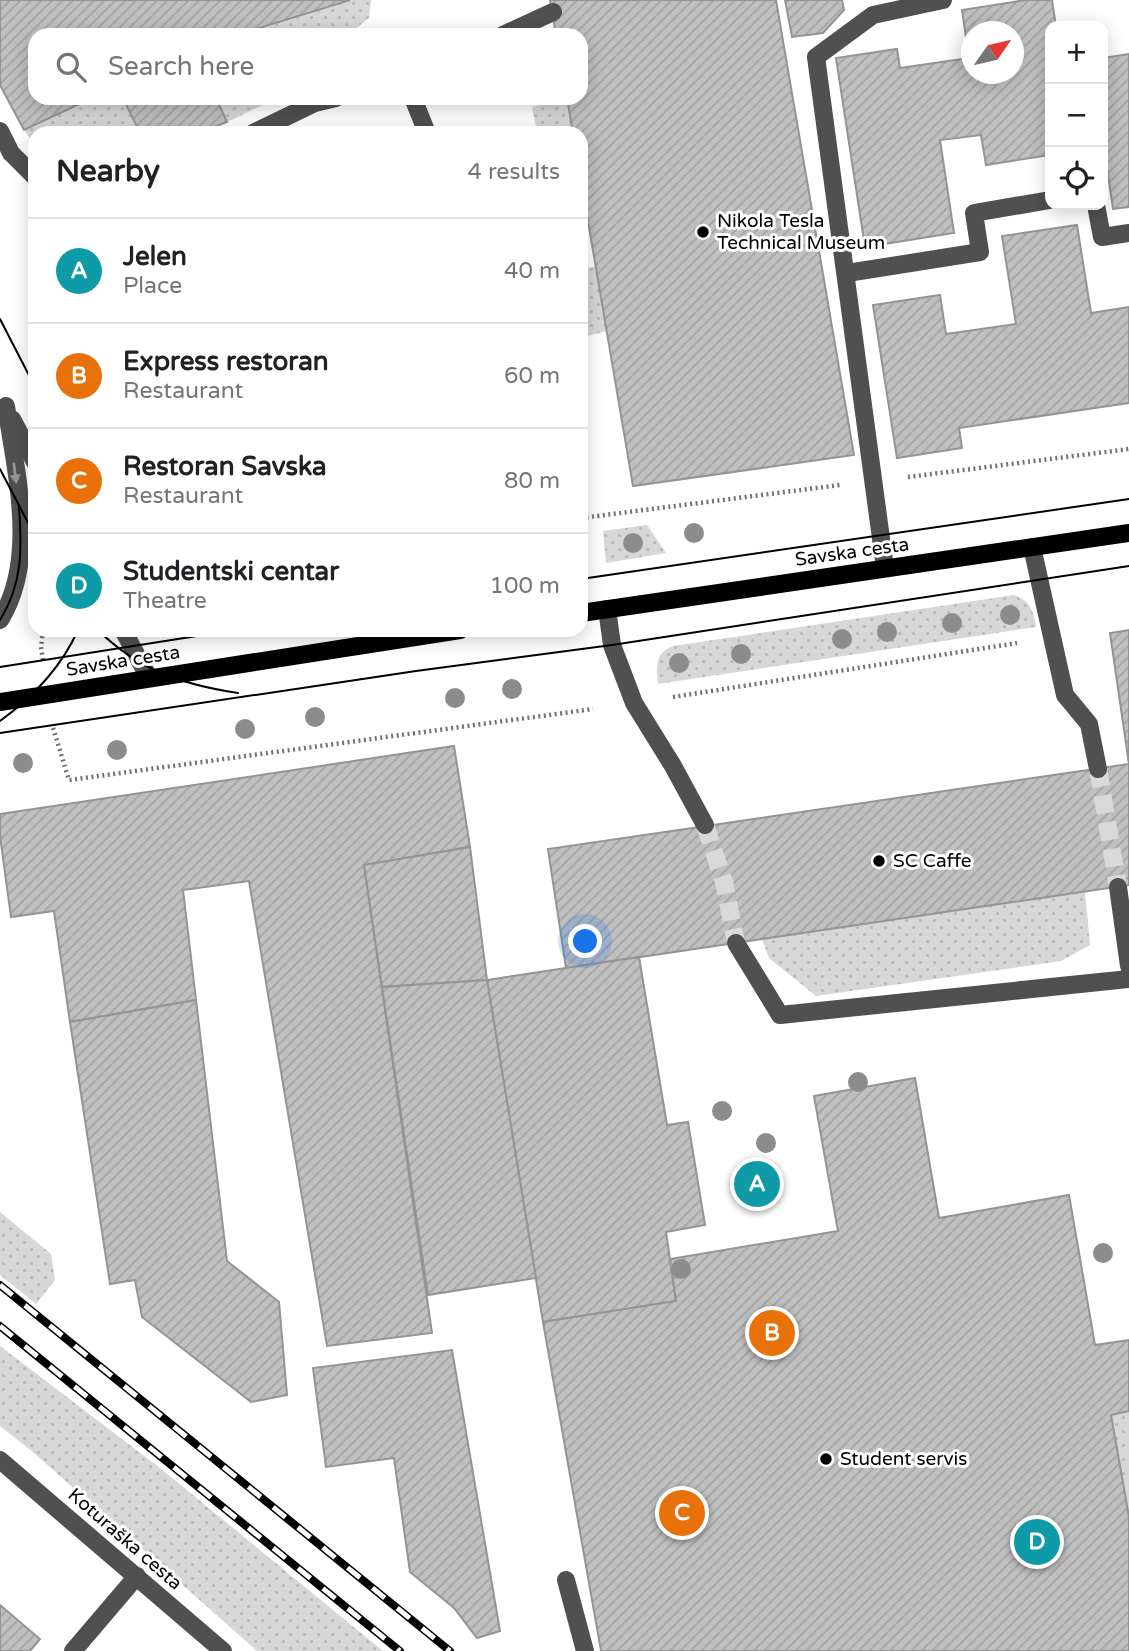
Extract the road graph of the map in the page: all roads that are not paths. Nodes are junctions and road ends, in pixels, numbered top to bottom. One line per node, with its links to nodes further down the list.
1 (943, 0): 13 (street)
2 (553, 12): 3 (street)
3 (518, 28)
4 (311, 105): 6 (street)
5 (416, 105): 7 (street)
6 (267, 126)
7 (424, 126)
8 (0, 131): 9 (street)
9 (28, 170)
10 (1045, 201): 13 (street)
11 (1097, 210): 12 (street)
12 (1129, 233)
13 (847, 273): 18 (street)
14 (3, 400): 15 (street); 21 (street, one-way to 21)
15 (28, 448)
16 (1129, 533): 17 (main road, Savska cesta)
17 (1031, 547): 18 (main road, Savska cesta); 26 (street)
18 (885, 568): 19 (main road, Savska cesta)
19 (607, 609): 20 (main road, Savska cesta); 27 (street)
20 (588, 612)
21 (0, 620)
22 (127, 637): 24 (street)
23 (415, 637): 24 (main road, Savska cesta)
24 (149, 678): 25 (main road, Savska cesta)
25 (0, 702)
26 (1098, 769)
27 (705, 825)
28 (1118, 887): 30 (street)
29 (736, 943): 31 (street)
30 (1129, 965)
31 (1129, 979)
32 (0, 1460): 33 (street, Koturaška cesta)
33 (137, 1576): 35 (street); 36 (street, Koturaška cesta)
34 (566, 1580): 37 (street)
35 (73, 1651)
36 (223, 1651)
37 (585, 1651)

